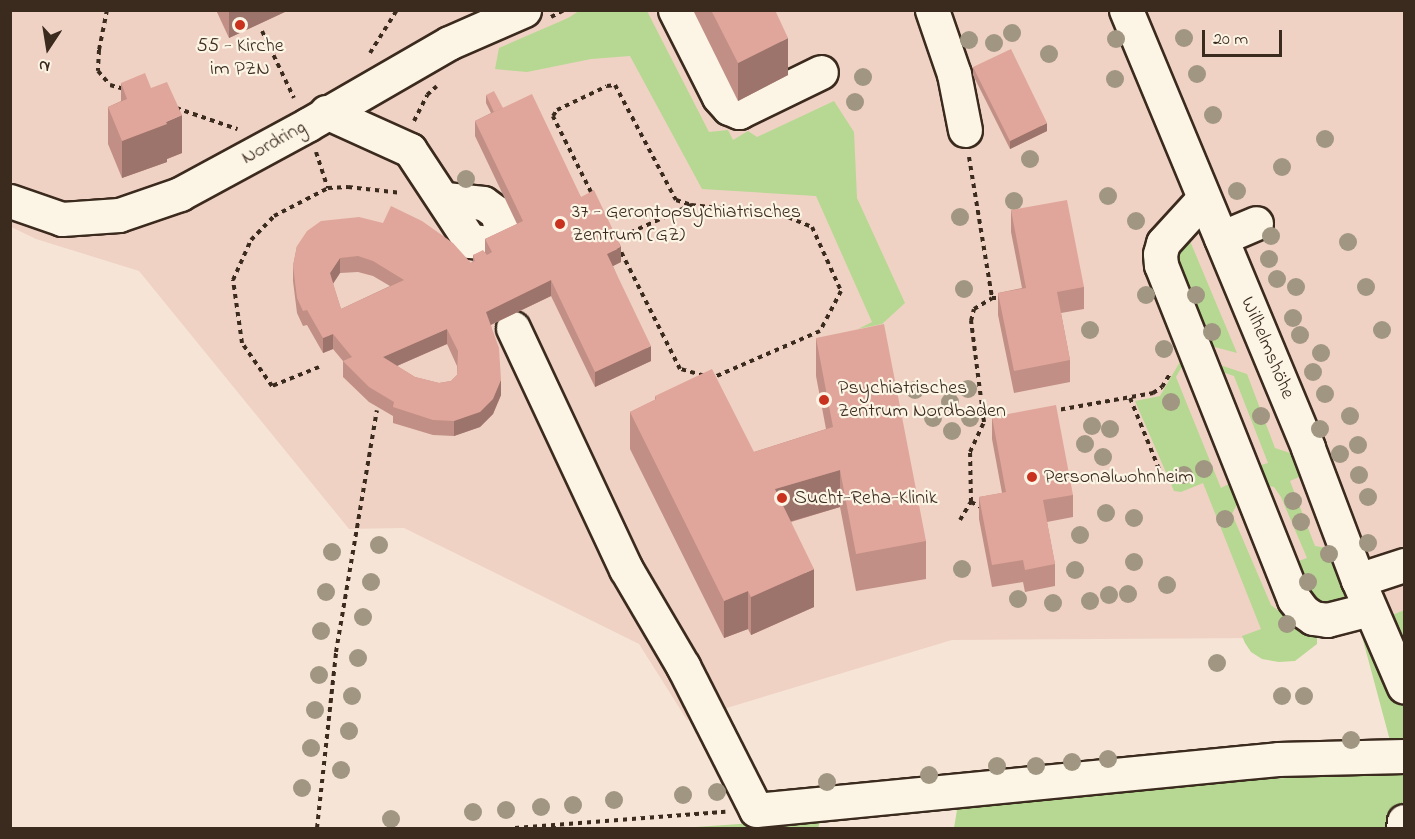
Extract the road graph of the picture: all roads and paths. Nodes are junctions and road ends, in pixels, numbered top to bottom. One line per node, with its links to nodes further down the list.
1 (107, 10): 10 (path)
2 (397, 10): 8 (path)
3 (524, 10): 12 (street, Nordring)
4 (675, 10): 9 (street)
5 (932, 10): 14 (street)
6 (1126, 10): 17 (street, Wilhelmshöhe)
7 (262, 31): 12 (path)
8 (365, 59)
9 (821, 72)
10 (132, 92)
11 (165, 104): 13 (path)
12 (316, 119): 15 (path); 16 (street); 18 (street, Nordring)
13 (244, 130)
14 (965, 130): 23 (path)
15 (328, 188): 16 (path); 27 (path)
16 (445, 199)
17 (1203, 200): 21 (street, Wilhelmshöhe); 26 (street)
18 (10, 201)
19 (691, 204): 22 (path); 22 (path); 22 (path)
20 (1256, 223): 21 (street)
21 (1221, 238): 38 (street, Wilhelmshöhe)
22 (614, 240)
23 (992, 298): 24 (path); 32 (path)
24 (1003, 299)
25 (513, 328): 41 (street)
26 (1190, 340): 28 (path); 38 (street)
27 (320, 367)
28 (1130, 398): 30 (path); 33 (path)
29 (377, 410): 43 (path)
30 (1051, 411)
31 (995, 420): 32 (path)
32 (984, 422): 34 (path)
33 (1162, 479)
34 (970, 502): 35 (path); 36 (path)
35 (985, 509)
36 (960, 520)
37 (1404, 565): 38 (street)
38 (1364, 594): 39 (street, Wilhelmshöhe)
39 (1404, 687)
40 (1404, 756): 41 (street)
41 (756, 810): 44 (path)
42 (1404, 821): 45 (street)
43 (317, 828)
44 (515, 828)
45 (1403, 828)

